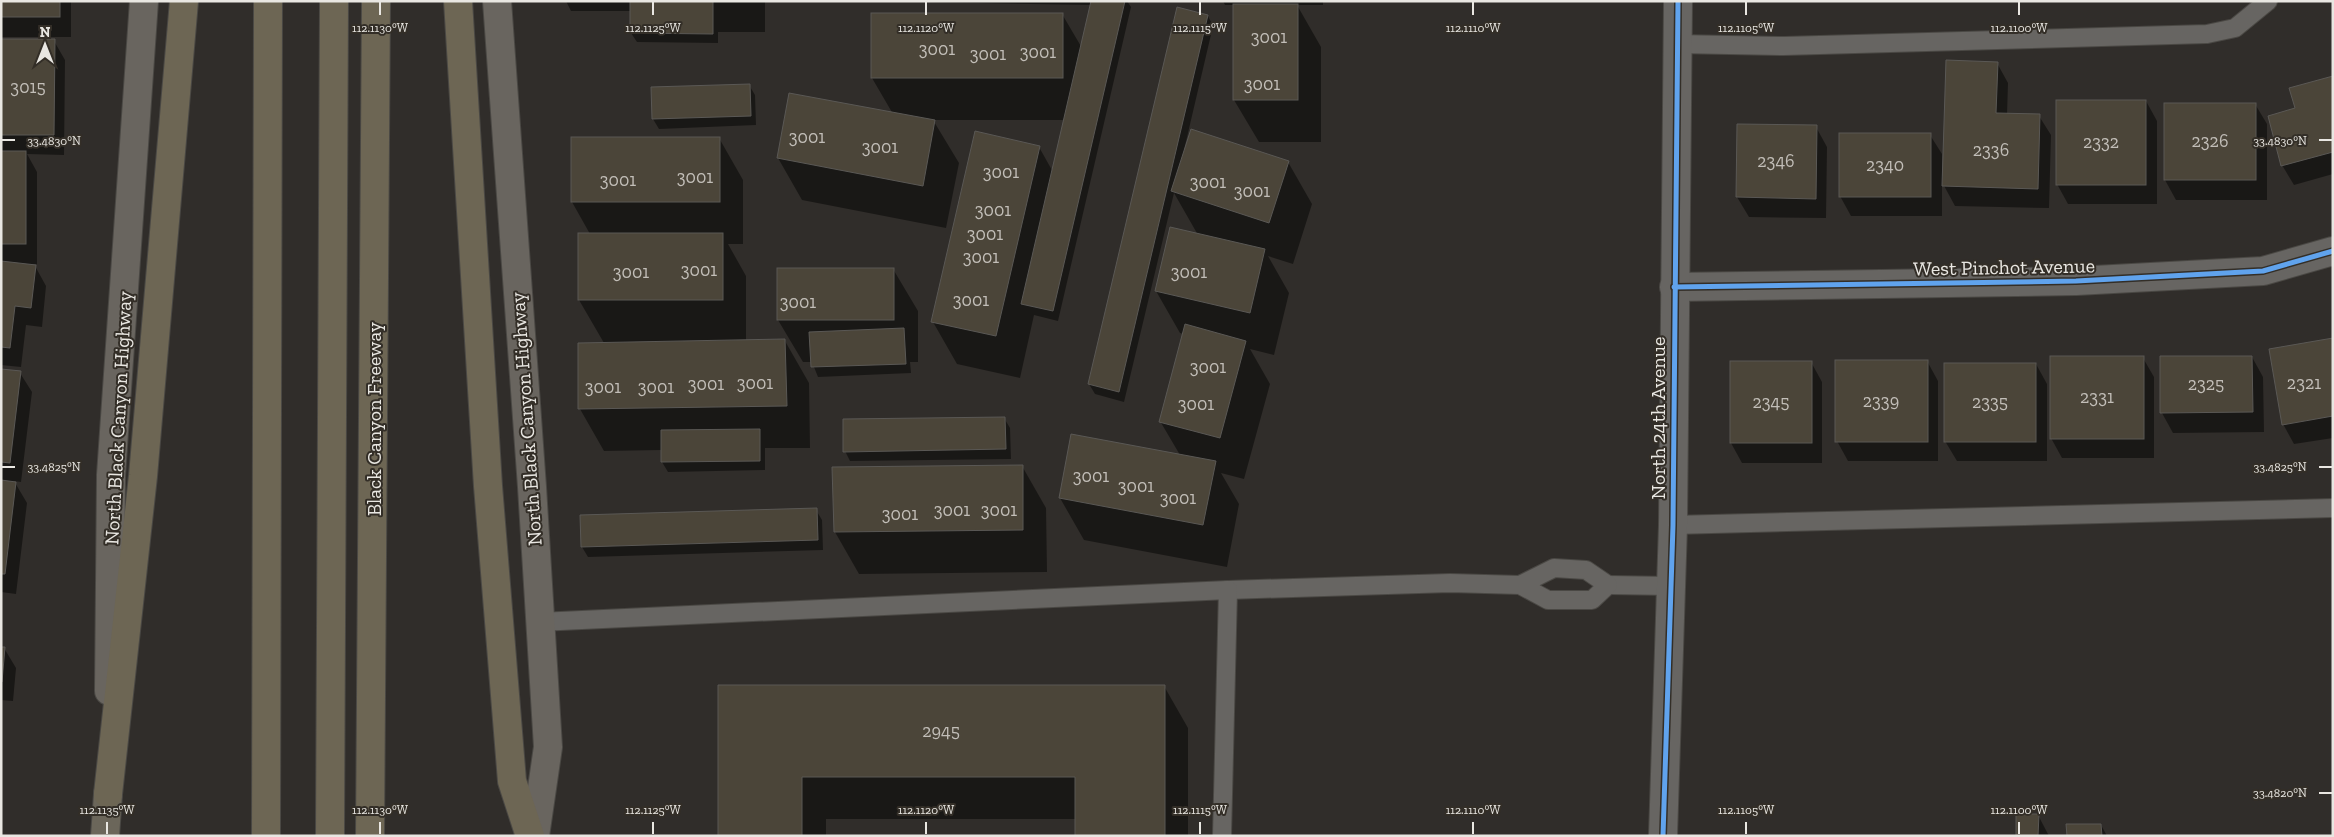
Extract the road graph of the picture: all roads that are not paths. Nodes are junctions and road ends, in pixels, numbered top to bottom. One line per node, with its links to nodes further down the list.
1 (144, 1): 20 (main road, North Black Canyon Highway)
2 (184, 1): 20 (highway)
3 (268, 1): 22 (highway)
4 (334, 1): 23 (highway)
5 (376, 1): 24 (highway, Black Canyon Freeway)
6 (458, 1): 25 (highway)
7 (497, 1): 19 (main road, North Black Canyon Highway)
8 (1678, 1): 10 (street, North 24th Avenue)
9 (2268, 1): 10 (lane)
10 (1677, 44): 12 (street, North 24th Avenue)
11 (2333, 251): 12 (street, West Pinchot Avenue)
12 (1674, 287): 14 (street, North 24th Avenue)
13 (2333, 508): 14 (lane)
14 (1673, 525): 17 (street, North 24th Avenue)
15 (1520, 585): 16 (lane); 16 (lane); 18 (lane)
16 (1608, 585): 17 (lane)
17 (1671, 586): 28 (street, North 24th Avenue)
18 (1228, 590): 19 (lane); 27 (lane)
19 (539, 622): 26 (main road, North Black Canyon Highway)
20 (108, 794): 21 (main road, North Black Canyon Highway)
21 (105, 836)
22 (266, 836)
23 (330, 836)
24 (370, 836)
25 (530, 836)
26 (535, 836)
27 (1222, 836)
28 (1663, 836)

